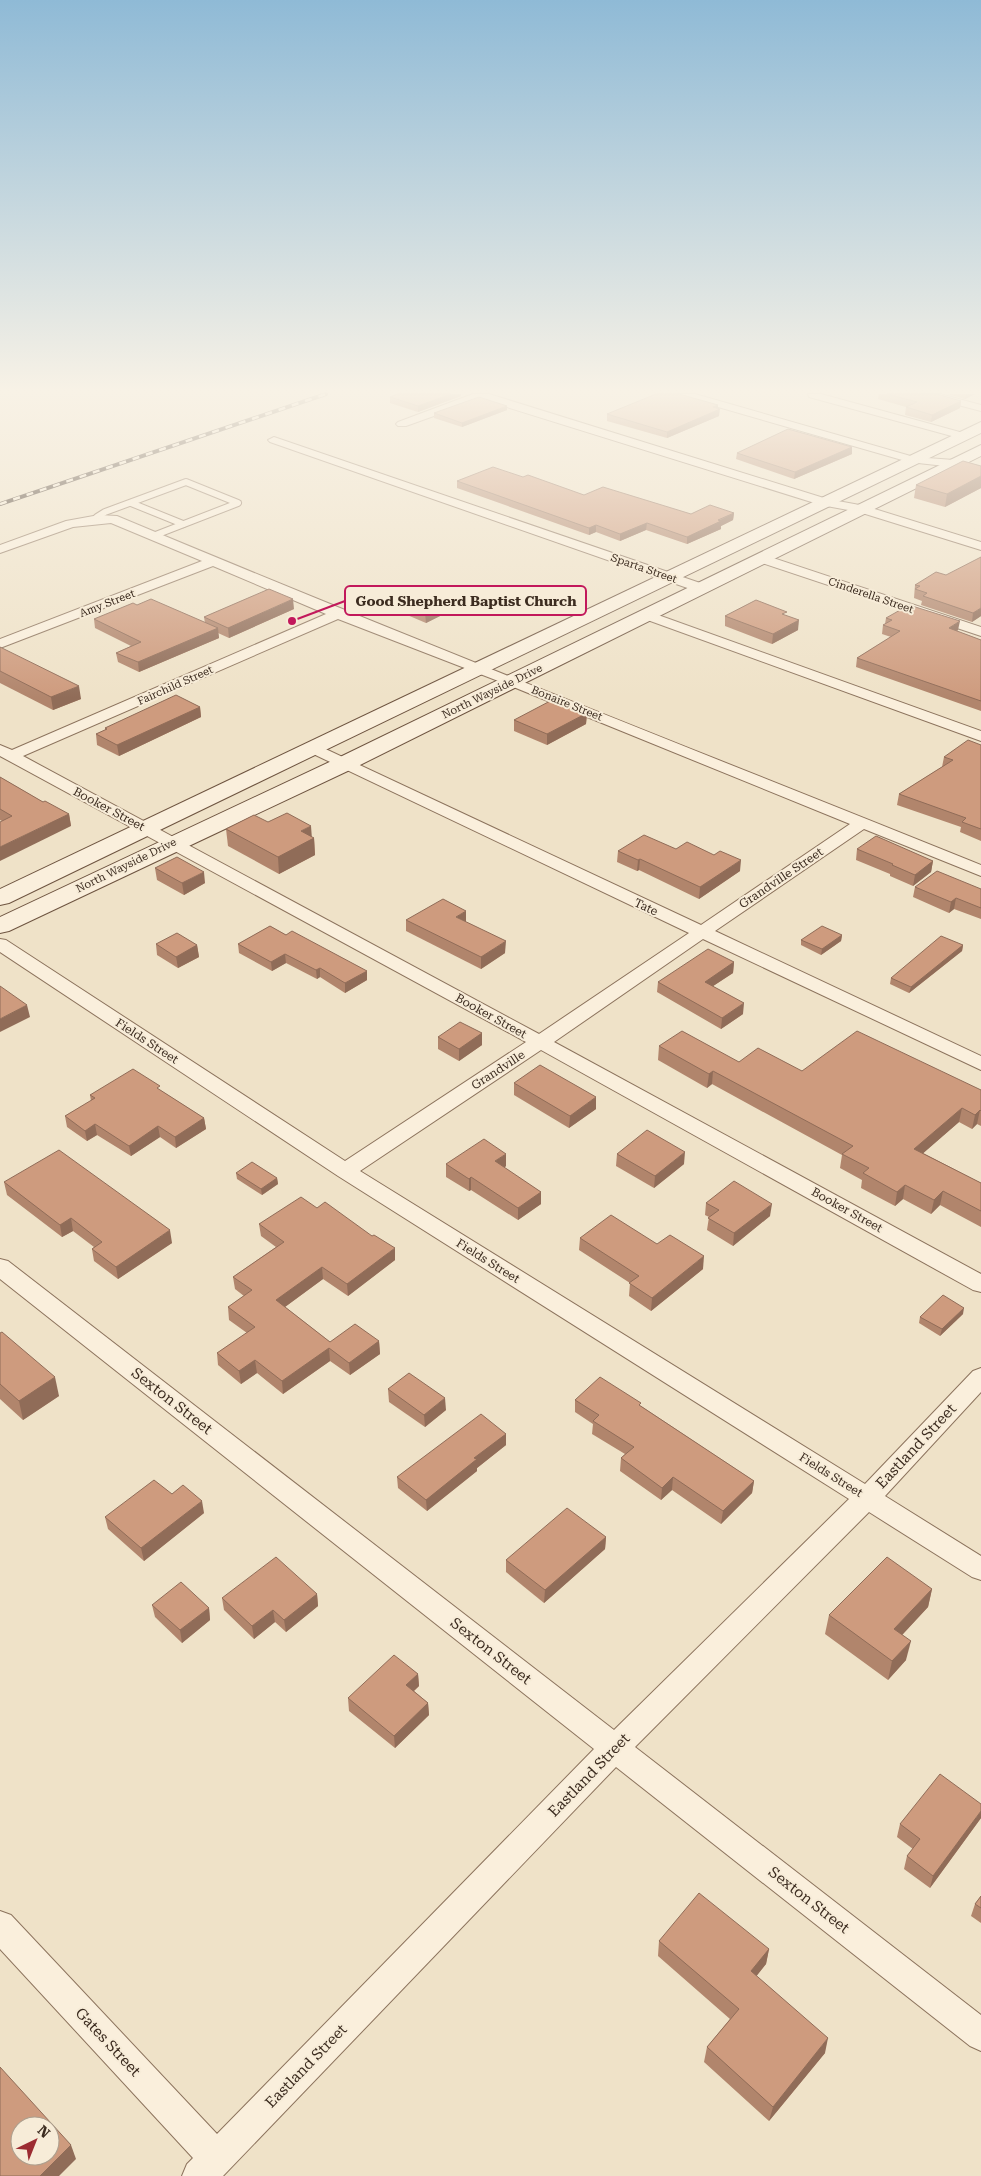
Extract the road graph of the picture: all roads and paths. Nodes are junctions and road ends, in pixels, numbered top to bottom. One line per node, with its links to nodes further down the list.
1 (150, 496): 8 (lane)
2 (220, 496): 11 (lane)
3 (434, 496): 17 (street, Sparta Street)
4 (805, 496): 7 (street)
5 (839, 496): 7 (main road, North Wayside Drive)
6 (889, 496): 9 (main road, North Wayside Drive)
7 (826, 502): 9 (street); 17 (main road, North Wayside Drive)
8 (130, 503): 10 (lane); 11 (lane)
9 (861, 509): 13 (street); 15 (main road, North Wayside Drive)
10 (97, 517): 12 (street, Bonaire Street); 14 (street)
11 (183, 524): 12 (lane)
12 (153, 536): 16 (street, Bonaire Street)
13 (981, 546)
14 (0, 549)
15 (762, 558): 18 (main road, North Wayside Drive); 21 (street, Cinderella Street)
16 (214, 561): 19 (street, Bonaire Street); 22 (street, Amy Street)
17 (669, 577): 18 (street, Sparta Street); 23 (main road, North Wayside Drive)
18 (702, 588): 20 (main road, North Wayside Drive)
19 (338, 614): 23 (street, Bonaire Street); 27 (street, Fairchild Street)
20 (646, 615): 24 (main road, North Wayside Drive); 25 (street)
21 (981, 632)
22 (0, 644)
23 (476, 669): 24 (street, Bonaire Street); 26 (main road, North Wayside Drive)
24 (511, 680): 28 (main road, North Wayside Drive); 29 (street, Bonaire Street)
25 (981, 736)
26 (312, 748): 28 (street, Tate); 30 (main road, North Wayside Drive)
27 (6, 753): 30 (street, Booker Street)
28 (346, 763): 31 (main road, North Wayside Drive); 35 (street, Tate)
29 (862, 823): 32 (street, Bonaire Street); 35 (street, Grandville Street)
30 (145, 828): 31 (street, Booker Street); 33 (main road, North Wayside Drive)
31 (173, 842): 34 (main road, North Wayside Drive); 37 (street, Booker Street)
32 (981, 872)
33 (0, 898)
34 (0, 926)
35 (700, 932): 37 (street, Grandville); 38 (street, Tate)
36 (0, 944): 39 (street, Fields Street)
37 (540, 1042): 39 (street, Grandville); 41 (street, Booker Street)
38 (981, 1064)
39 (344, 1171): 43 (street, Fields Street)
40 (0, 1267): 45 (street, Sexton Street)
41 (981, 1284)
42 (981, 1377): 43 (street, Eastland Street)
43 (867, 1498): 44 (street, Fields Street); 45 (street, Eastland Street)
44 (981, 1569)
45 (615, 1748): 47 (street, Sexton Street); 48 (street, Eastland Street)
46 (0, 1926): 48 (street, Gates Street)
47 (981, 2035)
48 (207, 2167)

